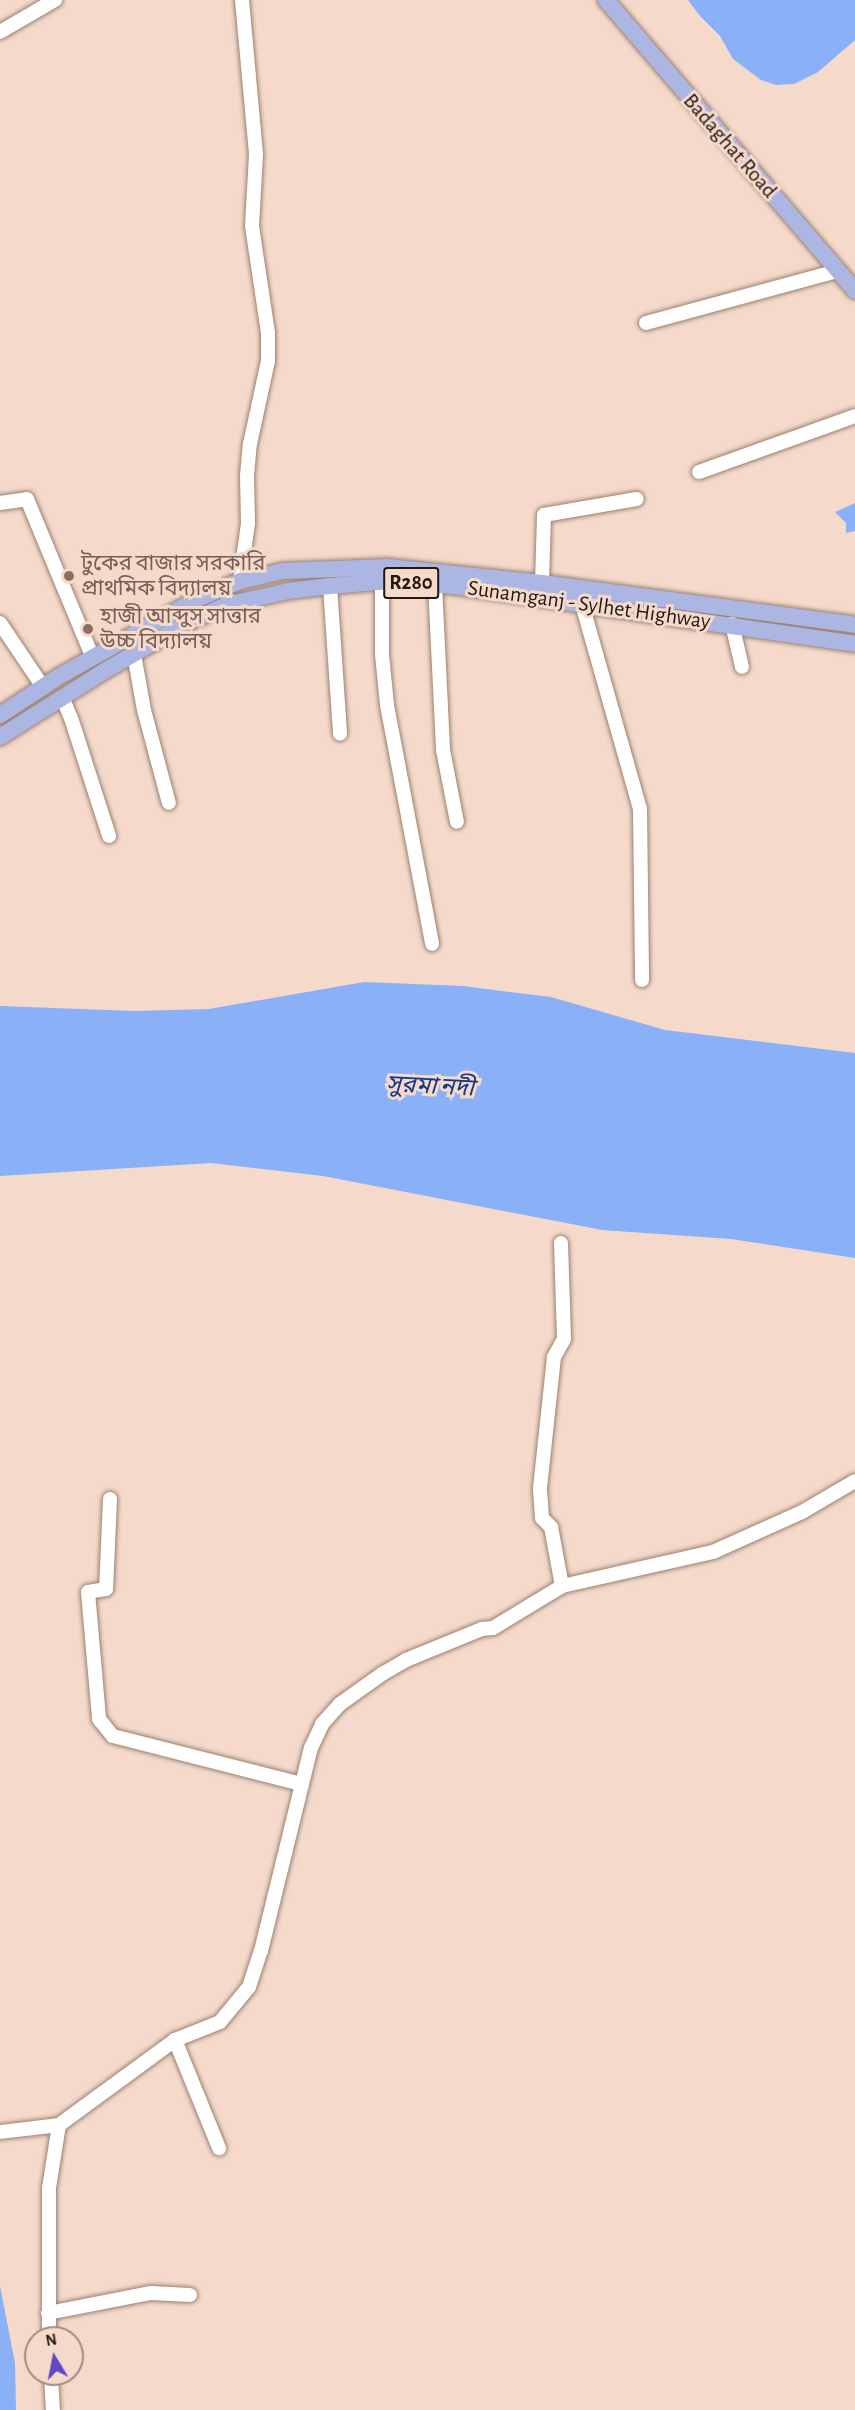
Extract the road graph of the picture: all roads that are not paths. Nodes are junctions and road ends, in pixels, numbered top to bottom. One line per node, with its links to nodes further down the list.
1 (55, 0): 4 (street)
2 (242, 0): 12 (street)
3 (606, 0): 5 (main road, Badaghat Road)
4 (0, 32)
5 (838, 271): 6 (main road, Badaghat Road); 7 (street)
6 (855, 291)
7 (646, 323)
8 (855, 416): 9 (street)
9 (699, 471)
10 (637, 499): 14 (street)
11 (0, 503): 23 (street)
12 (240, 581): 14 (main road, Sunamganj - Sylhet Highway / R280); 23 (main road, Sunamganj - Sylhet Highway / R280)
13 (382, 582): 15 (main road, Sunamganj - Sylhet Highway / R280); 16 (main road, Sunamganj - Sylhet Highway / R280); 33 (street)
14 (542, 584): 20 (main road, Sunamganj - Sylhet Highway / R280)
15 (435, 585): 17 (main road, Sunamganj - Sylhet Highway / R280); 31 (street)
16 (330, 586): 22 (main road, Sunamganj - Sylhet Highway / R280); 28 (street)
17 (582, 604): 19 (main road, Sunamganj - Sylhet Highway / R280); 34 (street)
18 (0, 623): 25 (street)
19 (732, 624): 21 (main road, Sunamganj - Sylhet Highway / R280); 24 (street)
20 (855, 625)
21 (855, 644)
22 (134, 654): 26 (main road, Sunamganj - Sylhet Highway / R280); 30 (street)
23 (93, 658): 25 (main road, Sunamganj - Sylhet Highway / R280)
24 (742, 667)
25 (43, 687): 27 (main road, Sunamganj - Sylhet Highway / R280)
26 (62, 697): 29 (main road, Sunamganj - Sylhet Highway / R280); 32 (street)
27 (0, 715)
28 (340, 734)
29 (0, 737)
30 (169, 803)
31 (457, 822)
32 (109, 836)
33 (432, 944)
34 (642, 980)
35 (561, 1243): 38 (street)
36 (855, 1481): 38 (street)
37 (110, 1499): 39 (street)
38 (562, 1586): 39 (street)
39 (302, 1784): 40 (street)
40 (175, 2040): 41 (street); 43 (street)
41 (59, 2125): 42 (street); 45 (street)
42 (0, 2132)
43 (219, 2148)
44 (190, 2295): 45 (street)
45 (48, 2313): 46 (street)
46 (49, 2326)
47 (52, 2386): 48 (street)
48 (53, 2410)

